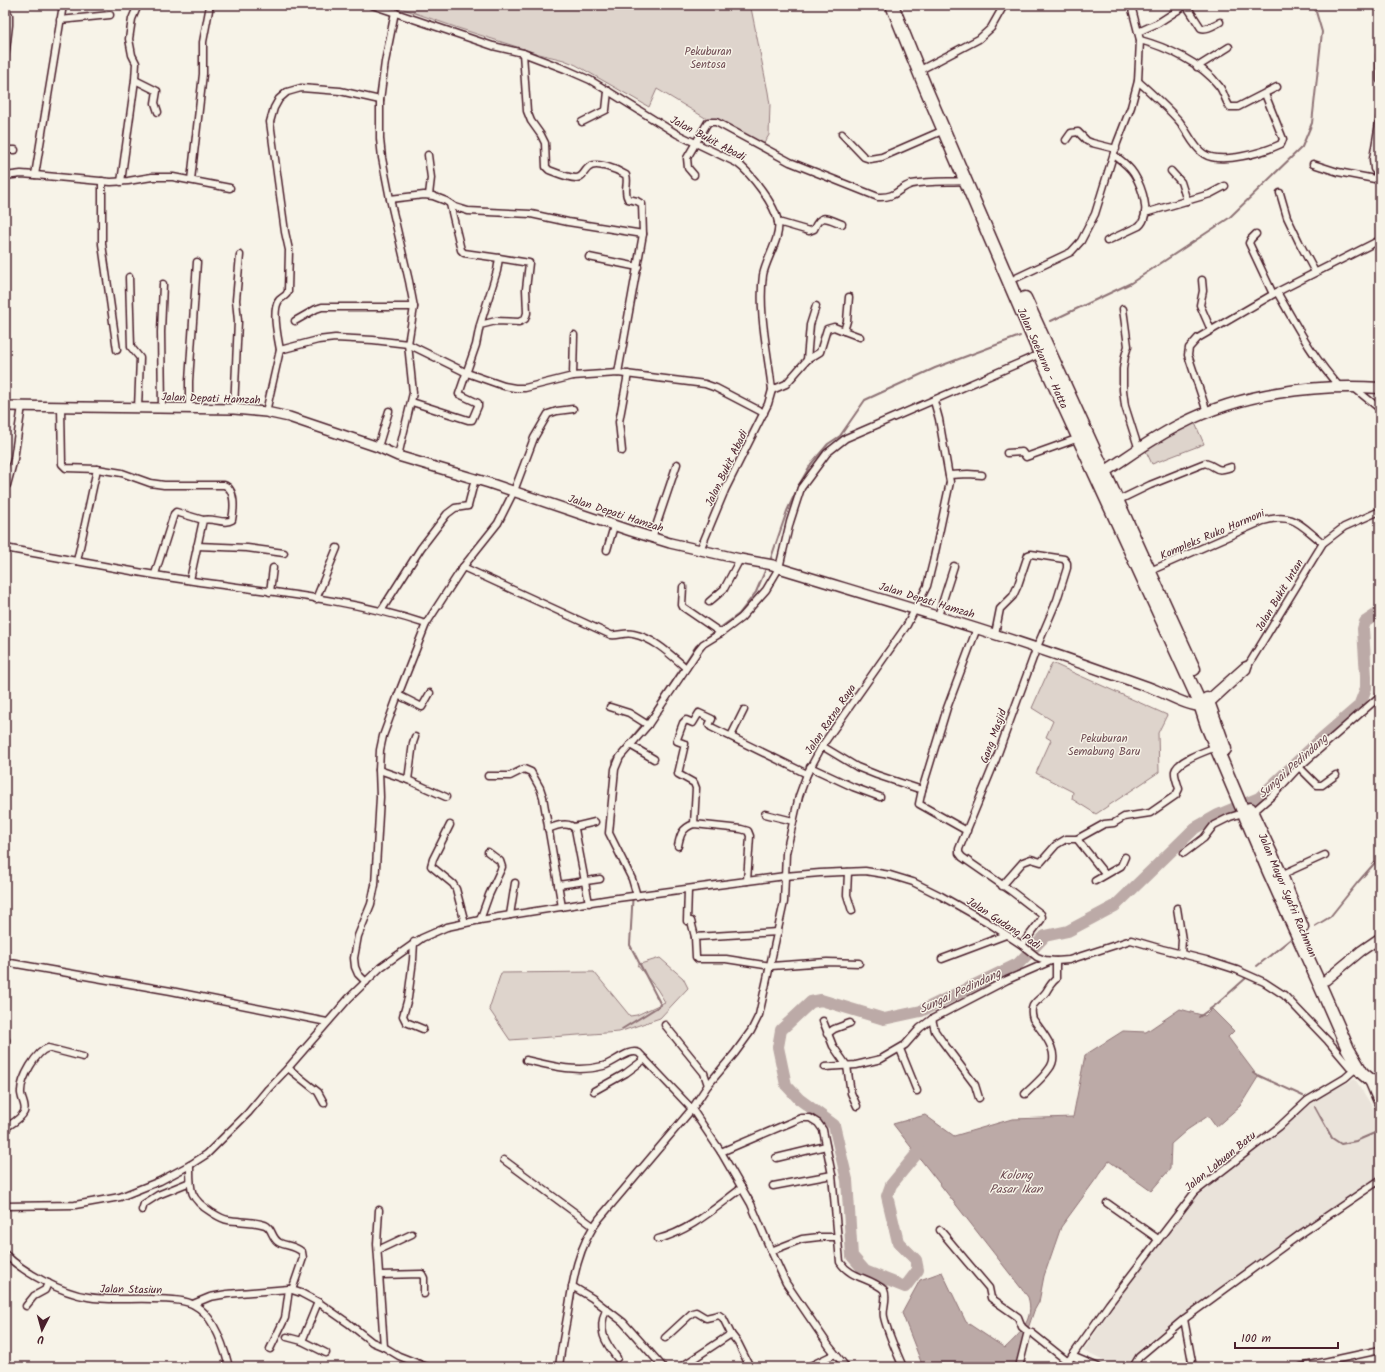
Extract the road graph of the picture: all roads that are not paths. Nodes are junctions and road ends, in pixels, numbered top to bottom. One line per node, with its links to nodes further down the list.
1 (63, 5): 15 (street)
2 (138, 5): 25 (street)
3 (210, 5): 49 (street)
4 (372, 5): 13 (street, Jalan Bukit Abadi)
5 (892, 5): 35 (highway, Jalan Soekarno - Hatta)
6 (899, 5): 24 (highway, Jalan Soekarno - Hatta)
7 (1004, 5): 24 (street)
8 (1131, 5): 17 (street)
9 (1186, 5): 16 (street); 17 (street)
10 (1376, 5): 11 (street)
11 (1380, 8)
12 (5, 9): 22 (street)
13 (395, 12): 20 (street, Jalan Bukit Abadi); 31 (street)
14 (110, 16): 15 (street)
15 (60, 20): 45 (street)
16 (1220, 22)
17 (1138, 32): 18 (street)
18 (1140, 40): 23 (street); 27 (street)
19 (1229, 47): 23 (street)
20 (523, 53): 29 (street, Jalan Bukit Abadi); 64 (street)
21 (1380, 55): 26 (street)
22 (5, 59)
23 (1197, 67): 30 (street)
24 (924, 68): 75 (highway, Jalan Soekarno - Hatta)
25 (135, 80): 32 (street); 53 (street)
26 (1380, 80)
27 (1138, 81): 30 (street); 41 (street)
28 (1277, 87): 30 (street)
29 (608, 91): 34 (street); 38 (street, Jalan Bukit Abadi)
30 (1265, 94)
31 (380, 100): 58 (street); 91 (street)
32 (158, 112)
33 (1380, 117): 48 (street)
34 (582, 122)
35 (944, 130): 36 (street); 52 (highway, Jalan Soekarno - Hatta)
36 (842, 134)
37 (1066, 140): 41 (street)
38 (697, 143): 46 (street); 52 (street); 62 (street, Jalan Bukit Abadi)
39 (5, 150): 40 (street)
40 (15, 150)
41 (1115, 152): 61 (street); 75 (street)
42 (428, 155): 57 (street)
43 (1313, 164): 50 (street)
44 (1171, 171): 59 (street)
45 (35, 175): 47 (street); 51 (street)
46 (694, 175)
47 (5, 176)
48 (1380, 176)
49 (191, 180): 53 (street); 55 (street)
50 (1380, 180)
51 (102, 181): 53 (street); 90 (street)
52 (966, 181): 92 (highway, Jalan Soekarno - Hatta)
53 (121, 182)
54 (1225, 186): 59 (street)
55 (230, 188)
56 (1280, 193): 73 (street)
57 (429, 196): 58 (street); 60 (street)
58 (390, 199): 81 (street)
59 (1187, 201): 61 (street)
60 (450, 204): 64 (street); 70 (street)
61 (1145, 214): 67 (street)
62 (778, 222): 63 (street); 101 (street, Jalan Bukit Abadi)
63 (842, 224)
64 (643, 234): 72 (street)
65 (1256, 234): 78 (street)
66 (1380, 240): 73 (street)
67 (1107, 241)
68 (240, 255): 110 (street)
69 (589, 257): 72 (street)
70 (499, 258): 84 (street); 84 (street)
71 (197, 262): 109 (street)
72 (638, 267): 95 (street)
73 (1316, 272): 78 (street)
74 (129, 277): 107 (street)
75 (1016, 278): 92 (highway, Jalan Soekarno - Hatta)
76 (1202, 280): 85 (street)
77 (163, 284): 108 (street)
78 (1275, 293): 85 (street); 98 (street)
79 (849, 297): 86 (street)
80 (816, 306): 93 (street)
81 (414, 307): 83 (street); 89 (street)
82 (1123, 309): 119 (street)
83 (295, 321)
84 (480, 324): 94 (street)
85 (1211, 330): 115 (street)
86 (844, 331): 88 (street); 93 (street)
87 (574, 335): 97 (street)
88 (860, 337)
89 (408, 344): 91 (street); 94 (street); 103 (street)
90 (117, 350)
91 (280, 350): 114 (street)
92 (1044, 352): 102 (street); 117 (highway, Jalan Soekarno - Hatta); 126 (highway, Jalan Soekarno - Hatta)
93 (807, 360): 101 (street)
94 (467, 373): 97 (street); 103 (street)
95 (618, 373): 96 (street); 97 (street)
96 (628, 374): 116 (street); 120 (street)
97 (573, 376)
98 (1339, 386): 99 (main road); 115 (main road)
99 (1352, 386): 100 (main road); 112 (street)
100 (1380, 388)
101 (772, 390): 116 (street, Jalan Bukit Abadi)
102 (934, 401): 127 (street, Jalan Ratna Raya); 149 (street)
103 (412, 402): 122 (street)
104 (5, 406): 105 (main road, Jalan Depati Hamzah)
105 (22, 406): 106 (main road, Jalan Depati Hamzah); 130 (street)
106 (61, 406): 107 (main road, Jalan Depati Hamzah); 125 (street)
107 (138, 408): 108 (main road, Jalan Depati Hamzah)
108 (162, 408): 109 (main road, Jalan Depati Hamzah)
109 (189, 408): 110 (main road, Jalan Depati Hamzah)
110 (234, 409): 114 (main road, Jalan Depati Hamzah)
111 (572, 409): 131 (street)
112 (1380, 409)
113 (389, 411): 118 (street)
114 (266, 412): 118 (main road, Jalan Depati Hamzah)
115 (1207, 412): 119 (main road)
116 (764, 413): 142 (street, Jalan Bukit Abadi)
117 (1079, 438): 121 (street); 126 (highway, Jalan Soekarno - Hatta)
118 (378, 448): 122 (main road, Jalan Depati Hamzah)
119 (1139, 450): 126 (main road)
120 (622, 451)
121 (1007, 453)
122 (398, 456): 129 (main road, Jalan Depati Hamzah)
123 (676, 464): 136 (street)
124 (1231, 467): 132 (street)
125 (97, 469): 134 (street); 145 (street)
126 (1100, 474): 132 (highway, Jalan Soekarno - Hatta); 169 (highway, Jalan Soekarno - Hatta)
127 (949, 475): 128 (street); 157 (street, Jalan Ratna Raya)
128 (982, 475)
129 (475, 479): 131 (main road, Jalan Depati Hamzah); 158 (street)
130 (7, 485)
131 (514, 491): 135 (main road, Jalan Depati Hamzah); 147 (street)
132 (1117, 501): 150 (highway, Jalan Soekarno - Hatta)
133 (1380, 511): 137 (street, Jalan Bukit Intan)
134 (203, 520): 138 (street); 151 (street)
135 (614, 526): 136 (main road, Jalan Depati Hamzah); 141 (street)
136 (652, 538): 142 (main road, Jalan Depati Hamzah)
137 (1323, 543): 150 (street, Kompleks Ruko Harmoni); 169 (street, Jalan Bukit Intan)
138 (197, 546): 143 (street); 152 (street)
139 (5, 548): 145 (street)
140 (337, 548): 155 (street)
141 (607, 550)
142 (700, 550): 144 (main road, Jalan Depati Hamzah)
143 (284, 553)
144 (740, 559): 149 (main road, Jalan Depati Hamzah); 156 (street)
145 (77, 561): 151 (street)
146 (954, 566): 159 (street)
147 (463, 567): 160 (street); 165 (street)
148 (273, 568): 154 (street)
149 (779, 568): 157 (main road, Jalan Depati Hamzah); 162 (street)
150 (1150, 572): 169 (highway, Jalan Soekarno - Hatta)
151 (155, 574): 152 (street)
152 (190, 580): 154 (street)
153 (683, 587): 162 (street)
154 (270, 592): 155 (street)
155 (316, 599): 158 (street)
156 (708, 602)
157 (916, 609): 159 (main road, Jalan Depati Hamzah); 176 (street, Jalan Ratna Raya)
158 (381, 611): 160 (street)
159 (938, 616): 161 (main road, Jalan Depati Hamzah)
160 (426, 624): 167 (street)
161 (977, 628): 163 (main road, Jalan Depati Hamzah); 186 (street)
162 (720, 632): 165 (street)
163 (994, 634): 164 (main road, Jalan Depati Hamzah); 164 (street, Gang Masjid)
164 (1037, 647): 169 (main road, Jalan Depati Hamzah); 197 (street, Gang Masjid)
165 (685, 667): 172 (street)
166 (430, 693): 167 (street)
167 (398, 695): 181 (street)
168 (1380, 696): 180 (street)
169 (1201, 703): 177 (highway, Jalan Mayor Syafri Rachman); 189 (highway, Jalan Mayor Syafri Rachman)
170 (610, 706): 172 (street)
171 (744, 710): 173 (street)
172 (646, 724): 175 (street)
173 (731, 736): 182 (street); 193 (street)
174 (415, 737): 185 (street)
175 (630, 745): 178 (street); 216 (street)
176 (822, 746): 179 (street, Jalan Ratna Raya); 186 (street)
177 (1216, 747): 189 (highway, Jalan Mayor Syafri Rachman); 198 (street)
178 (654, 759)
179 (810, 767): 182 (street, Jalan Ratna Raya); 188 (street)
180 (1299, 767): 183 (street); 189 (street)
181 (379, 770): 185 (street); 237 (street)
182 (807, 774): 191 (street, Jalan Ratna Raya)
183 (1336, 775)
184 (488, 776): 196 (street)
185 (408, 780): 187 (street)
186 (922, 790): 197 (street)
187 (446, 797)
188 (880, 797)
189 (1246, 808): 201 (street); 206 (highway, Jalan Mayor Syafri Rachman); 244 (highway, Jalan Mayor Syafri Rachman)
190 (765, 814): 191 (street)
191 (793, 821): 207 (street, Jalan Ratna Raya)
192 (595, 822): 195 (street)
193 (694, 824): 199 (street); 210 (street)
194 (450, 825): 223 (street)
195 (574, 827): 196 (street); 209 (street)
196 (548, 829): 213 (street)
197 (967, 831): 214 (street, Gang Masjid)
198 (1077, 839): 205 (street); 214 (street)
199 (678, 846)
200 (488, 852): 222 (street)
201 (1184, 852)
202 (1325, 855): 206 (street)
203 (1125, 857): 205 (street)
204 (848, 872): 207 (street, Jalan Gudang Padi); 220 (street); 225 (street, Jalan Gudang Padi)
205 (1105, 874): 211 (street)
206 (1281, 875): 236 (highway, Jalan Mayor Syafri Rachman)
207 (785, 876): 210 (street, Jalan Gudang Padi); 224 (street, Jalan Ratna Raya)
208 (600, 879): 209 (street)
209 (584, 880): 213 (street); 217 (street)
210 (747, 881): 215 (street, Jalan Gudang Padi)
211 (1095, 881)
212 (515, 883): 221 (street)
213 (558, 885): 218 (street)
214 (1002, 886): 229 (street)
215 (688, 890): 216 (street, Jalan Gudang Padi); 226 (street)
216 (632, 896): 217 (street, Jalan Gudang Padi)
217 (589, 903): 218 (street, Jalan Gudang Padi)
218 (562, 907): 221 (street, Jalan Gudang Padi)
219 (1177, 908): 230 (street)
220 (852, 911)
221 (510, 915): 222 (street, Jalan Gudang Padi)
222 (480, 920): 223 (street, Jalan Gudang Padi)
223 (465, 923): 228 (street, Jalan Gudang Padi)
224 (778, 932): 226 (street); 235 (street, Jalan Ratna Raya)
225 (1006, 935): 229 (street, Jalan Gudang Padi); 231 (street)
226 (695, 937): 235 (street)
227 (1380, 938): 236 (main road)
228 (414, 942): 237 (street, Jalan Gudang Padi); 243 (street)
229 (1023, 946): 232 (street, Jalan Gudang Padi)
230 (1181, 954): 232 (street, Jalan Gudang Padi); 246 (street, Jalan Gudang Padi)
231 (942, 958)
232 (1054, 961): 238 (street); 260 (street)
233 (5, 962): 240 (street)
234 (859, 963): 235 (street)
235 (771, 966): 256 (street, Jalan Ratna Raya)
236 (1326, 980): 255 (highway, Jalan Mayor Syafri Rachman)
237 (366, 982): 240 (street, Jalan Gudang Padi)
238 (932, 1019): 247 (street); 261 (street)
239 (823, 1021): 245 (street)
240 (327, 1022): 253 (street, Jalan Gudang Padi)
241 (850, 1023): 245 (street)
242 (665, 1025): 256 (street)
243 (423, 1029)
244 (1342, 1033): 246 (street); 254 (highway, Jalan Mayor Syafri Rachman)
245 (827, 1034): 251 (street)
246 (1328, 1041): 254 (street, Jalan Gudang Padi)
247 (900, 1049): 251 (street); 259 (street)
248 (83, 1057): 266 (street)
249 (645, 1059): 250 (street); 258 (street); 264 (street)
250 (526, 1060)
251 (847, 1066): 252 (street); 263 (street)
252 (825, 1067)
253 (288, 1068): 262 (street); 271 (street, Jalan Gudang Padi)
254 (1361, 1073): 257 (highway); 265 (street, Jalan Gudang Padi); 286 (street, Jalan Labuan Batu)
255 (1380, 1078)
256 (708, 1085): 264 (street, Jalan Ratna Raya)
257 (1380, 1088)
258 (594, 1091)
259 (916, 1091)
260 (1025, 1094)
261 (979, 1098)
262 (324, 1103)
263 (857, 1106)
264 (692, 1109): 268 (street); 281 (street, Jalan Ratna Raya)
265 (1380, 1109)
266 (5, 1128)
267 (826, 1146): 268 (street); 269 (street); 272 (street)
268 (721, 1152): 276 (street)
269 (776, 1158)
270 (504, 1160): 281 (street)
271 (190, 1165): 274 (street); 278 (street, Jalan Gudang Padi)
272 (832, 1175): 275 (street); 284 (street)
273 (1380, 1180): 299 (street)
274 (190, 1182): 279 (street); 293 (street)
275 (773, 1186)
276 (742, 1188): 285 (street); 288 (street)
277 (1107, 1203): 286 (street)
278 (5, 1206)
279 (142, 1210)
280 (379, 1210): 287 (street)
281 (594, 1226): 292 (street, Jalan Ratna Raya)
282 (940, 1230): 300 (street)
283 (412, 1234): 287 (street)
284 (837, 1237): 288 (street); 321 (street)
285 (658, 1239)
286 (1158, 1239): 311 (street, Jalan Labuan Batu)
287 (378, 1250): 290 (street)
288 (771, 1251): 309 (street)
289 (5, 1254): 291 (street, Jalan Stasiun)
290 (380, 1275): 294 (street); 305 (street)
291 (48, 1283): 296 (street, Jalan Stasiun); 297 (street)
292 (572, 1286): 298 (street); 315 (street, Jalan Ratna Raya)
293 (291, 1290): 295 (street); 296 (street); 306 (street)
294 (424, 1294)
295 (318, 1302): 304 (street); 305 (street)
296 (193, 1304): 313 (street)
297 (26, 1306)
298 (606, 1310): 310 (street); 316 (street)
299 (1184, 1319): 324 (street); 325 (street)
300 (1028, 1332): 311 (street); 322 (street)
301 (731, 1334): 303 (street); 317 (street); 318 (street)
302 (287, 1337): 304 (street)
303 (665, 1338)
304 (302, 1341): 308 (street)
305 (384, 1347): 314 (street)
306 (270, 1349)
307 (1380, 1350): 326 (street)
308 (326, 1352)
309 (835, 1354): 319 (street); 320 (street)
310 (617, 1358)
311 (1070, 1358): 312 (street); 323 (street)
312 (1060, 1366)
313 (229, 1367)
314 (427, 1367)
315 (559, 1367)
316 (663, 1367)
317 (681, 1367)
318 (750, 1367)
319 (808, 1367)
320 (846, 1367)
321 (903, 1367)
322 (1019, 1367)
323 (1098, 1367)
324 (1133, 1367)
325 (1194, 1367)
326 (1301, 1367)

